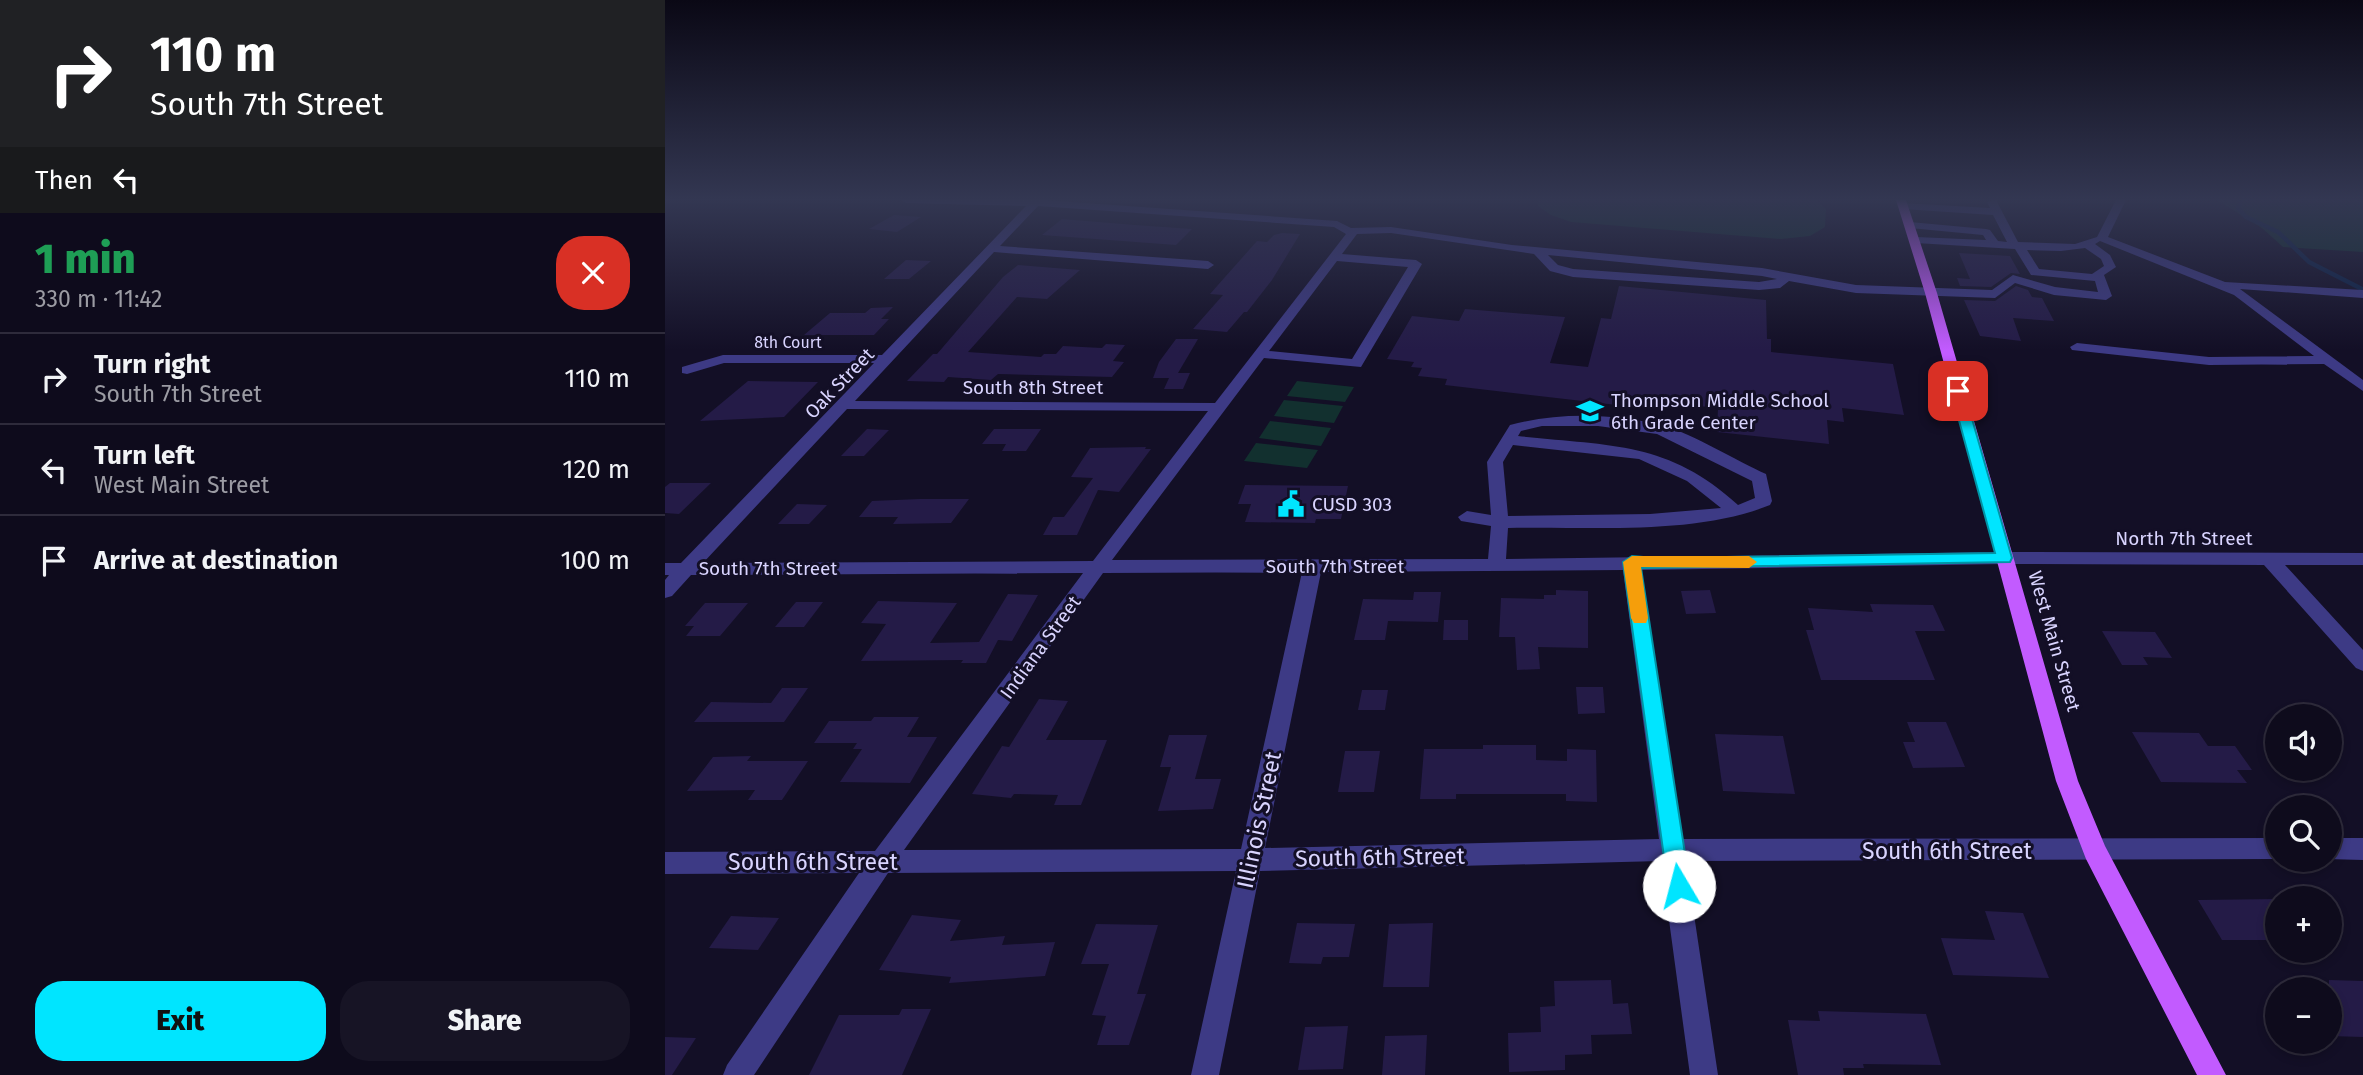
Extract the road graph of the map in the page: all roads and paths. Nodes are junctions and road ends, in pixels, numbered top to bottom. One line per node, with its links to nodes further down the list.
1 (992, 250): 19 (street, Oak Street)
2 (1009, 250): 11 (street)
3 (1338, 250): 10 (street, Indiana Street)
4 (1537, 250): 12 (street)
5 (1539, 250): 12 (street)
6 (1918, 250): 15 (main road, West Main Street)
7 (2020, 250): 13 (street)
8 (2096, 250): 13 (street)
9 (2136, 250): 14 (street)
10 (1333, 257): 18 (street, Indiana Street); 18 (street)
11 (1208, 265)
12 (1786, 278): 15 (street)
13 (2099, 278): 15 (street)
14 (2222, 284): 16 (street); 20 (street)
15 (1931, 293): 29 (main road, West Main Street)
16 (2363, 294)
17 (2077, 347): 20 (street)
18 (1260, 355): 24 (street, Indiana Street)
19 (889, 359): 21 (street, 8th Court); 23 (street, Oak Street)
20 (2327, 360): 22 (street)
21 (687, 369)
22 (2363, 387)
23 (845, 405): 24 (street, South 8th Street); 37 (street, Oak Street)
24 (1221, 407): 35 (street, Indiana Street)
25 (1509, 440): 26 (street); 26 (street); 28 (street)
26 (1736, 512): 28 (street)
27 (1467, 517): 28 (street)
28 (1500, 522): 34 (street)
29 (2004, 558): 31 (street, North 7th Street); 32 (street, South 7th Street); 44 (main road, West Main Street)
30 (2363, 559): 31 (street, North 7th Street)
31 (2270, 560): 39 (street)
32 (1632, 562): 34 (street, South 7th Street); 43 (street)
33 (1313, 565): 34 (street, South 7th Street); 35 (street, South 7th Street); 45 (street, Illinois Street)
34 (1497, 565)
35 (1097, 568): 37 (street, South 7th Street); 46 (street, Indiana Street)
36 (665, 569): 37 (street, South 7th Street)
37 (686, 569): 38 (street, Oak Street)
38 (665, 591)
39 (2363, 663)
40 (2265, 849): 44 (street, South 6th Street)
41 (2342, 849): 42 (street)
42 (2363, 849)
43 (1674, 850): 44 (street, South 6th Street); 45 (street, South 6th Street); 50 (street)
44 (2095, 851): 51 (main road, West Main Street)
45 (1250, 860): 46 (street, South 6th Street); 49 (street, Illinois Street)
46 (881, 862): 47 (street, South 6th Street); 48 (street, Indiana Street)
47 (665, 863)
48 (737, 1075)
49 (1205, 1075)
50 (1705, 1075)
51 (2212, 1075)

